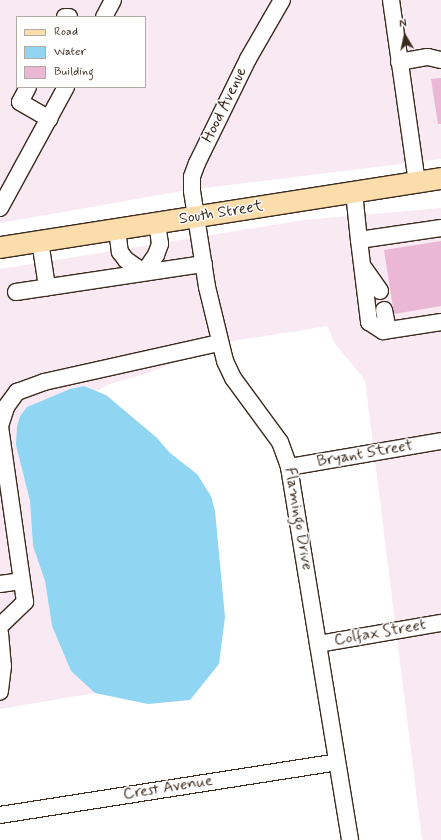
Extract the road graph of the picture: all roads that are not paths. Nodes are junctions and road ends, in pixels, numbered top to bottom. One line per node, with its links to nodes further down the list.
1 (113, 0): 4 (street)
2 (282, 0): 14 (street, Hood Avenue)
3 (391, 0): 6 (street)
4 (105, 16)
5 (441, 60): 6 (street)
6 (400, 62): 11 (street)
7 (27, 88): 9 (street)
8 (65, 88): 9 (street)
9 (48, 119): 13 (street)
10 (441, 178): 11 (main road, South Street)
11 (417, 182): 12 (main road, South Street)
12 (354, 192): 14 (main road, South Street); 18 (street)
13 (0, 208)
14 (197, 216): 15 (main road, South Street); 21 (street, Flamingo Drive)
15 (157, 223): 17 (main road, South Street); 23 (street)
16 (441, 228): 18 (street)
17 (117, 229): 19 (main road, South Street); 23 (street)
18 (359, 240): 22 (street)
19 (40, 241): 20 (main road, South Street); 24 (street)
20 (0, 247)
21 (204, 264): 23 (street); 30 (street, Flamingo Drive)
22 (362, 265): 26 (street); 29 (street)
23 (144, 272): 24 (street)
24 (47, 287): 25 (street)
25 (16, 292)
26 (380, 292)
27 (384, 310): 29 (street)
28 (441, 322): 29 (street)
29 (388, 330)
30 (220, 343): 31 (street); 33 (street, Flamingo Drive)
31 (0, 426): 34 (street)
32 (441, 441): 33 (street, Bryant Street)
33 (289, 467): 39 (street, Flamingo Drive)
34 (21, 581): 35 (street); 37 (street)
35 (0, 584)
36 (441, 623): 39 (street, Colfax Street)
37 (0, 626)
38 (0, 633): 40 (street)
39 (318, 644): 41 (street, Flamingo Drive)
40 (0, 692)
41 (337, 762): 42 (street, Crest Avenue); 43 (street, Flamingo Drive)
42 (0, 815)
43 (350, 840)

